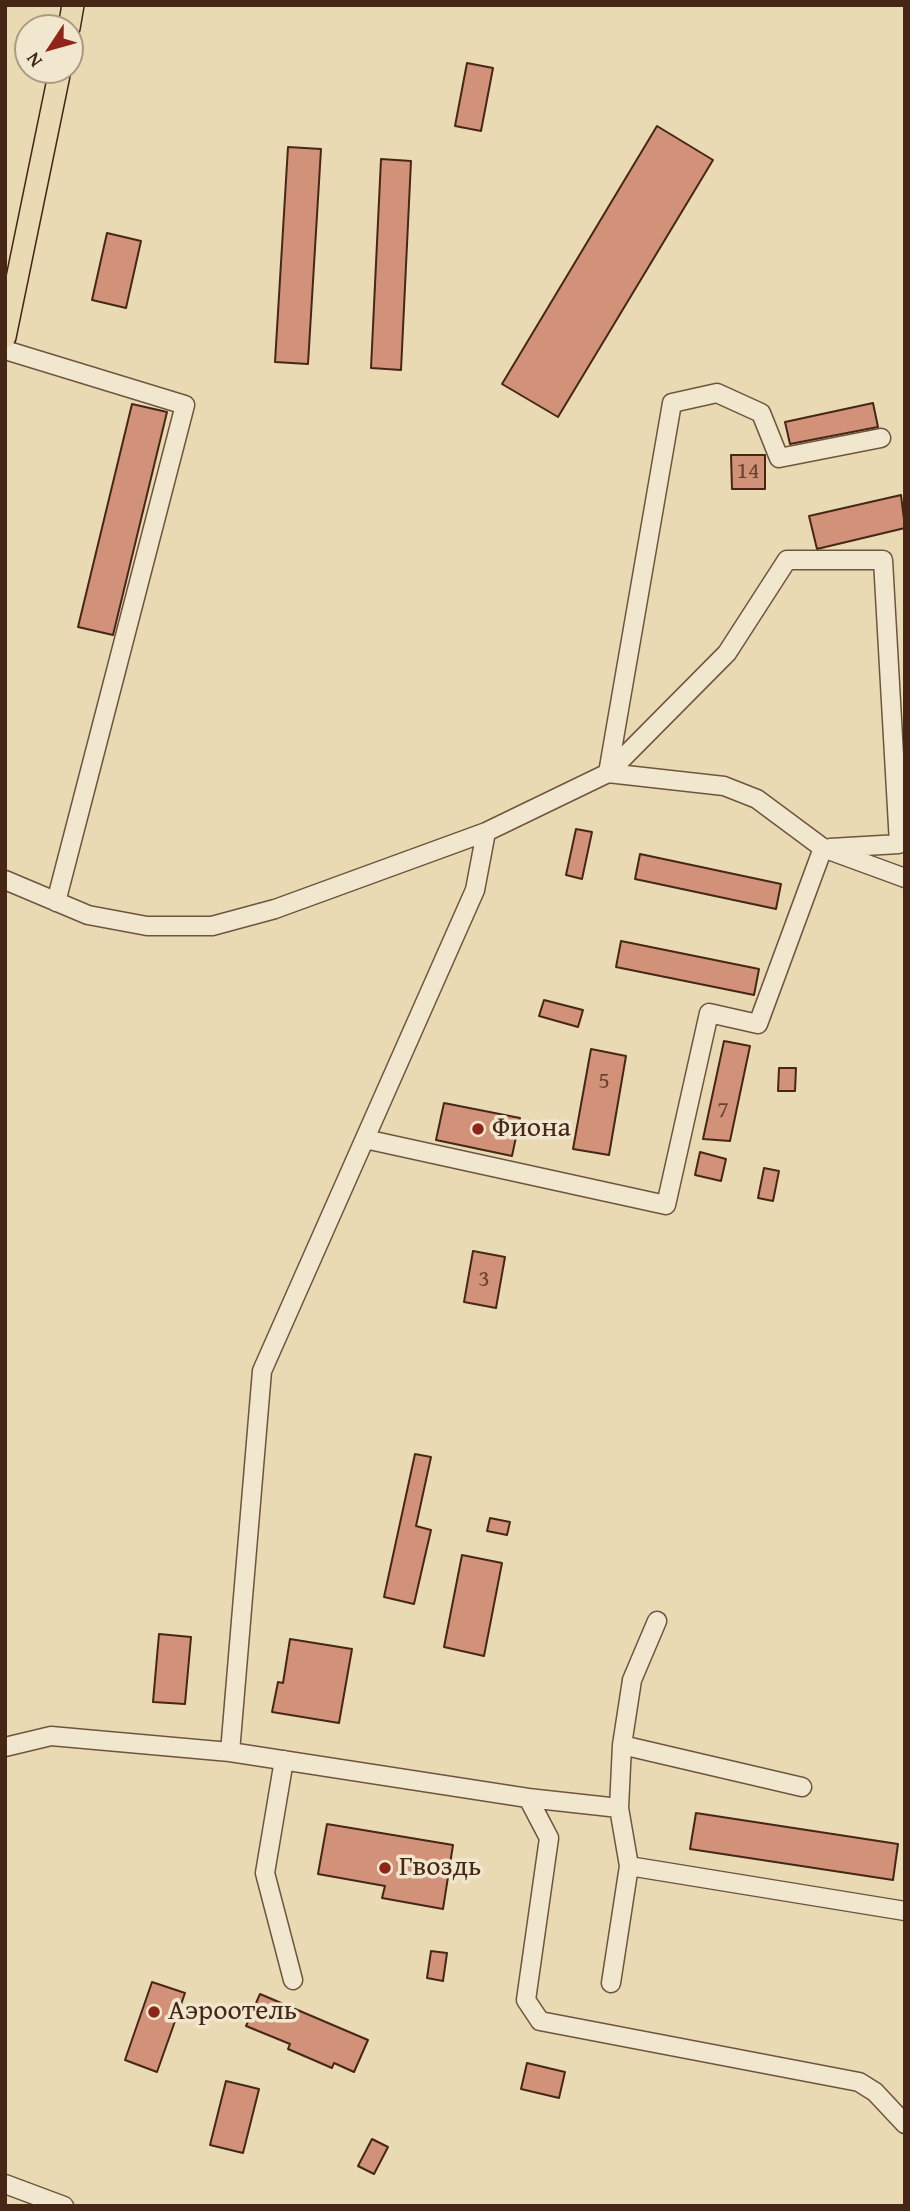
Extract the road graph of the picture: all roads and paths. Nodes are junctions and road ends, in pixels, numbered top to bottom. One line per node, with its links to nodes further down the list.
1 (57, 84): 2 (main road)
2 (5, 337)
3 (5, 350): 11 (street)
4 (881, 438): 5 (street)
5 (608, 772): 6 (street); 7 (street); 8 (street)
6 (486, 831): 11 (street); 12 (street)
7 (902, 843): 8 (street)
8 (823, 848): 9 (street); 12 (street)
9 (905, 878)
10 (5, 880): 11 (street)
11 (56, 902)
12 (365, 1139): 16 (street)
13 (657, 1621): 14 (street)
14 (622, 1745): 18 (street); 20 (street)
15 (5, 1747): 16 (street)
16 (230, 1752): 17 (street)
17 (283, 1766): 19 (street); 23 (street)
18 (802, 1787)
19 (528, 1797): 20 (street); 25 (street)
20 (620, 1808): 21 (street)
21 (629, 1866): 22 (street); 24 (street)
22 (905, 1911)
23 (293, 1980)
24 (611, 1983)
25 (905, 2124)
26 (5, 2184): 27 (street)
27 (64, 2206)

